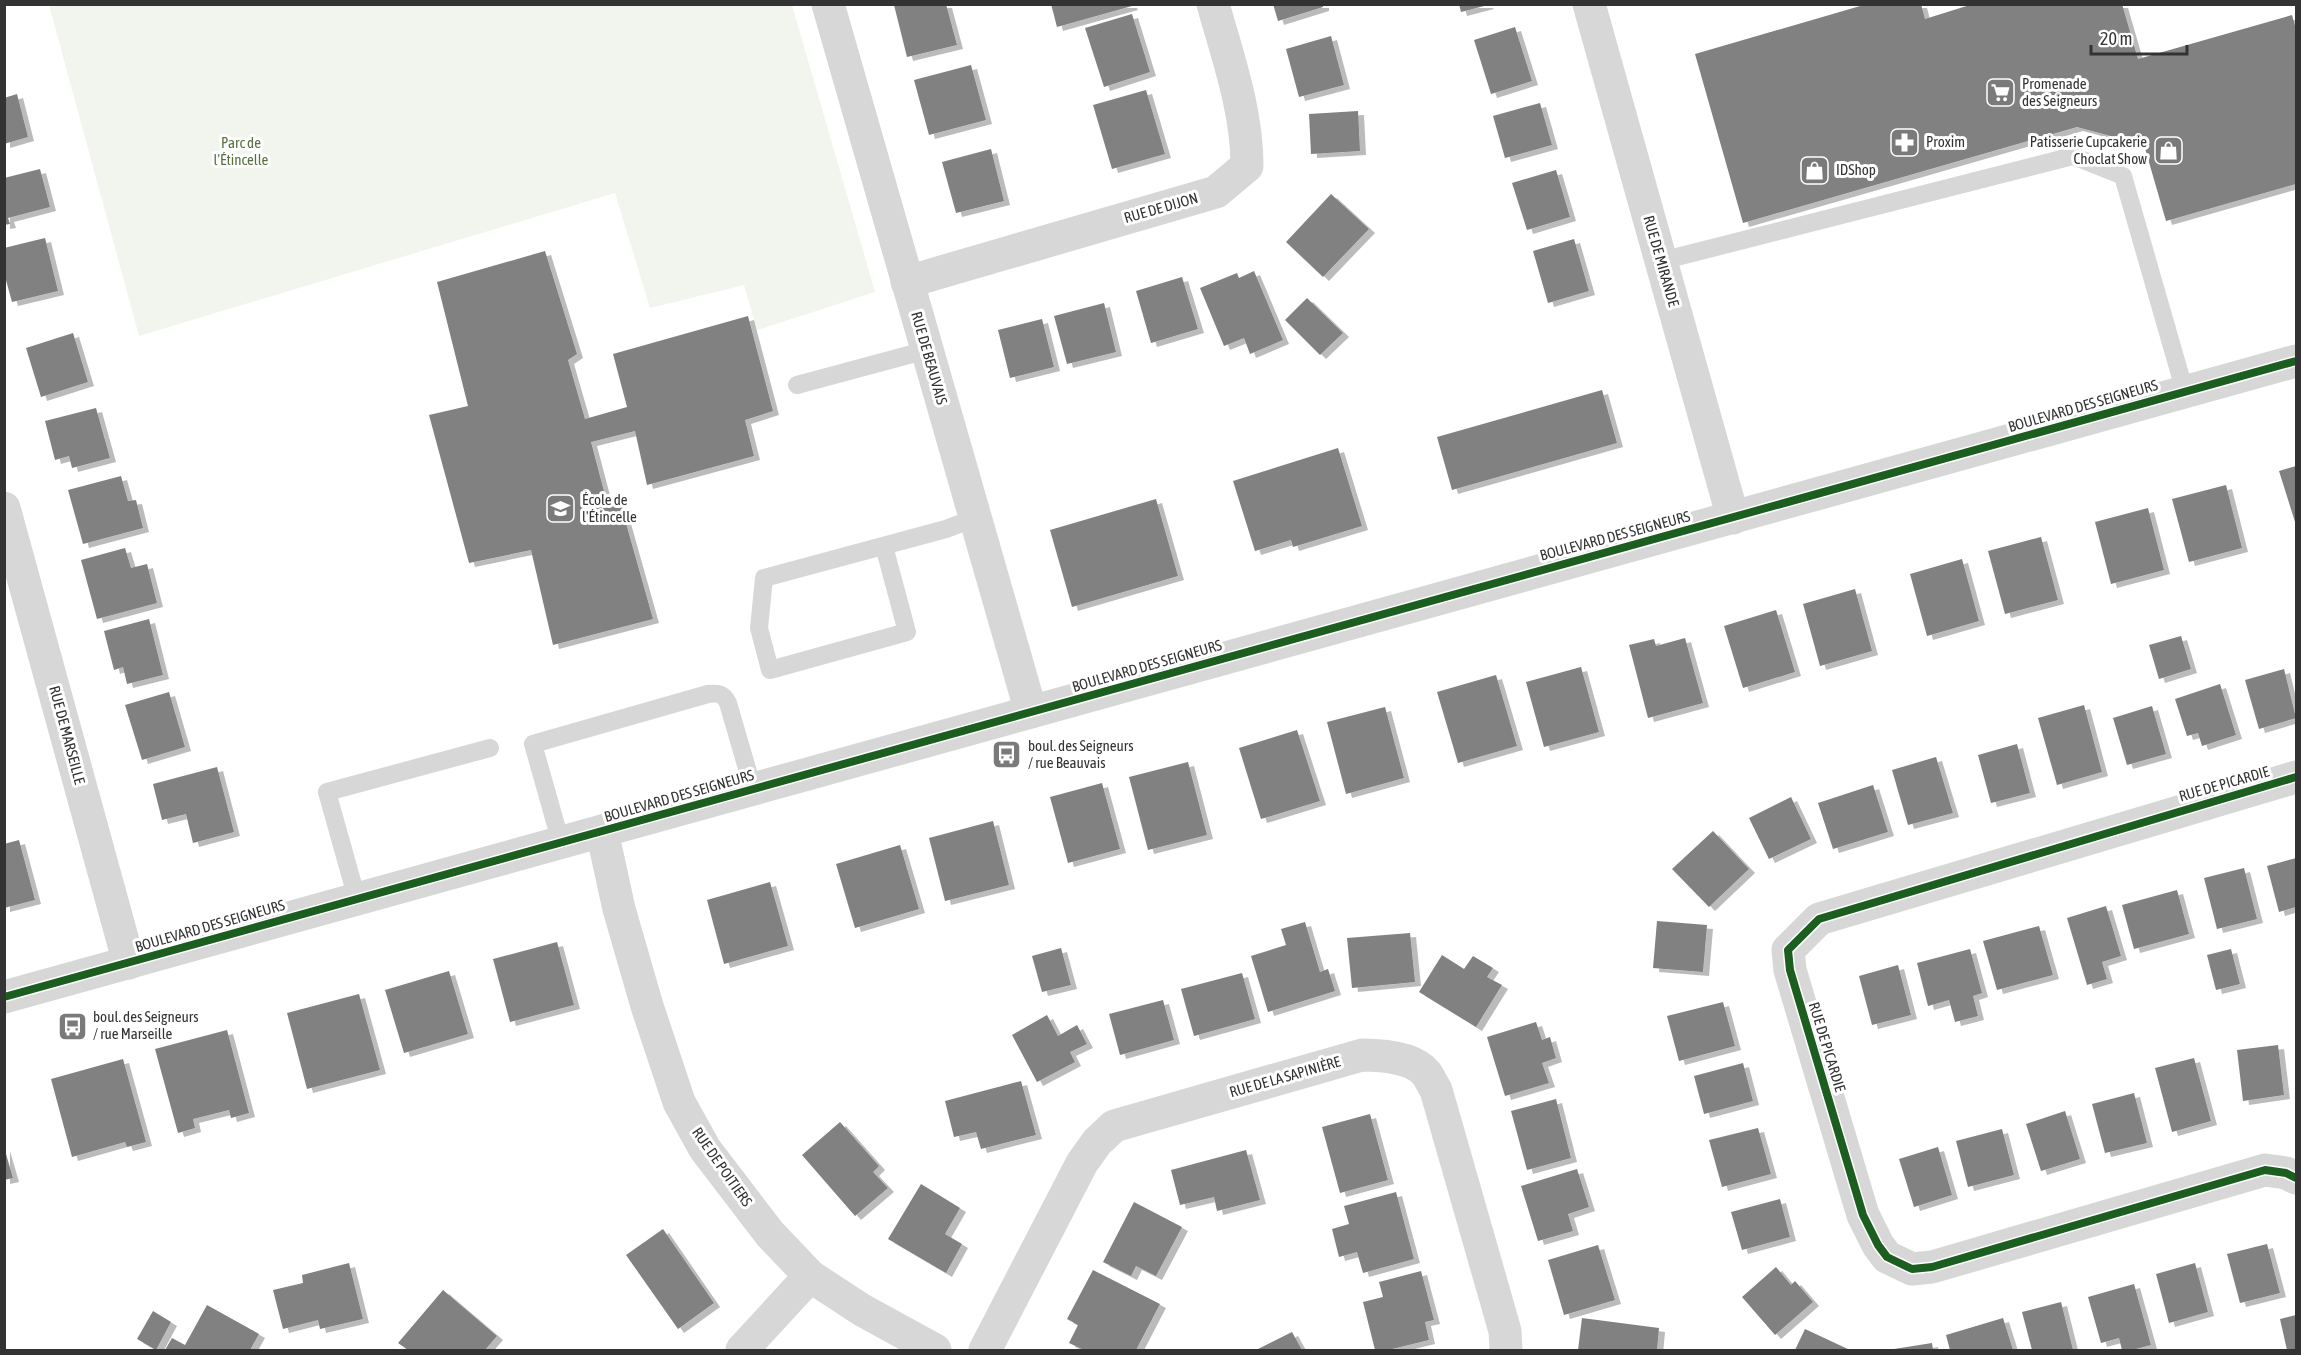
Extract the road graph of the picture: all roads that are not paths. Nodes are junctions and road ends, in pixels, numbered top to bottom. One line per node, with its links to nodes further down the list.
1 (828, 4): 5 (street, RUE DE BEAUVAIS)
2 (1213, 4): 5 (street, RUE DE DIJON)
3 (1589, 4): 4 (street, RUE DE MIRANDE)
4 (1661, 261): 9 (lane); 12 (street, RUE DE MIRANDE)
5 (907, 282): 6 (street, RUE DE BEAUVAIS)
6 (927, 350): 8 (lane); 11 (street, RUE DE BEAUVAIS)
7 (2296, 361): 9 (street, BOULEVARD DES SEIGNEURS)
8 (797, 385)
9 (2186, 392): 12 (street, BOULEVARD DES SEIGNEURS)
10 (4, 508): 21 (street, RUE DE MARSEILLE)
11 (975, 518): 13 (lane); 14 (street, RUE DE BEAUVAIS)
12 (1733, 518): 14 (street, BOULEVARD DES SEIGNEURS)
13 (884, 546): 13 (lane)
14 (1031, 712): 17 (street, BOULEVARD DES SEIGNEURS)
15 (490, 748): 20 (lane)
16 (2296, 777): 23 (street, RUE DE PICARDIE)
17 (753, 789): 18 (street, BOULEVARD DES SEIGNEURS); 19 (lane)
18 (602, 831): 19 (street, BOULEVARD DES SEIGNEURS); 24 (street, RUE DE POITIERS)
19 (561, 843): 20 (street, BOULEVARD DES SEIGNEURS)
20 (357, 899): 21 (street, BOULEVARD DES SEIGNEURS)
21 (129, 963): 22 (street, BOULEVARD DES SEIGNEURS)
22 (4, 997)
23 (2296, 1178)
24 (810, 1276): 25 (street); 26 (street, RUE DE POITIERS)
25 (742, 1350)
26 (935, 1350)
27 (985, 1350): 28 (street, RUE DE LA SAPINIÈRE)
28 (1506, 1350)

